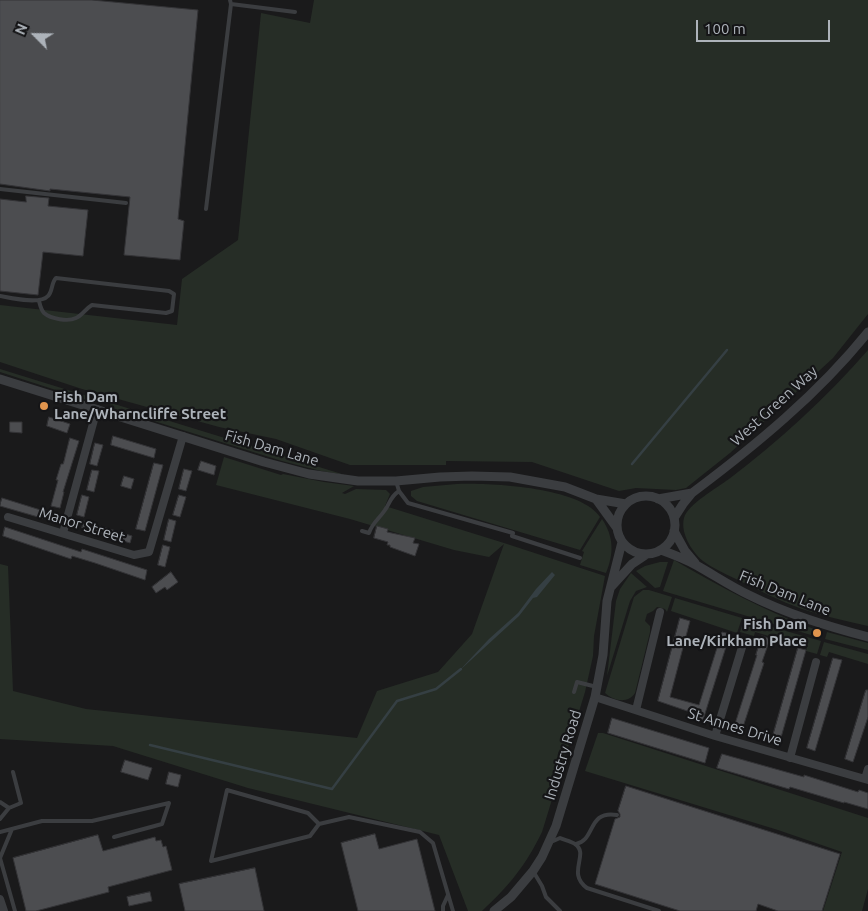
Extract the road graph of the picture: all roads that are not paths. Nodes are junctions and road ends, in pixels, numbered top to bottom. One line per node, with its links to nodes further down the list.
1 (231, 2): 2 (lane); 5 (lane)
2 (295, 12)
3 (0, 189): 4 (lane)
4 (126, 203)
5 (206, 209)
6 (0, 296): 7 (lane)
7 (40, 301): 7 (lane)
8 (868, 332): 14 (street, West Green Way)
9 (0, 380): 10 (street, Fish Dam Lane)
10 (97, 409): 11 (street, Fish Dam Lane); 23 (street)
11 (183, 436): 12 (street, Fish Dam Lane); 23 (street, Manor Street)
12 (396, 481): 13 (lane); 15 (street, Fish Dam Lane)
13 (399, 491): 21 (lane); 27 (lane)
14 (692, 493): 16 (street, West Green Way); 19 (street, West Green Way)
15 (596, 499): 17 (street, Fish Dam Lane); 20 (street)
16 (658, 499): 17 (street); 19 (street)
17 (626, 504): 20 (street)
18 (8, 517): 23 (street, Manor Street)
19 (674, 518): 22 (street)
20 (617, 528): 24 (street)
21 (362, 531)
22 (674, 531): 25 (street); 28 (street, Fish Dam Lane)
23 (63, 533)
24 (622, 542): 26 (street); 29 (street, Industry Road)
25 (661, 550): 26 (street); 28 (street, Fish Dam Lane)
26 (647, 554): 29 (street)
27 (580, 558)
28 (696, 565): 31 (street, Fish Dam Lane)
29 (611, 587): 35 (street, Industry Road)
30 (656, 617): 36 (street)
31 (868, 637)
32 (743, 644): 37 (street)
33 (816, 662): 38 (street)
34 (574, 692): 35 (lane)
35 (596, 692): 36 (street, St Annes Drive); 47 (street, Industry Road)
36 (636, 710): 37 (street, St Annes Drive)
37 (716, 736): 38 (street, St Annes Drive)
38 (790, 758): 41 (street, St Annes Drive)
39 (868, 769): 41 (street)
40 (13, 772): 43 (lane)
41 (866, 779)
42 (0, 802): 43 (lane)
43 (9, 808): 45 (lane)
44 (616, 815): 53 (lane)
45 (0, 818)
46 (319, 824): 46 (lane); 55 (lane)
47 (556, 826): 51 (lane); 52 (street, Industry Road)
48 (12, 829): 49 (lane); 50 (lane); 59 (lane)
49 (0, 832)
50 (114, 837)
51 (560, 838): 52 (lane); 53 (lane)
52 (549, 843): 54 (street, Industry Road)
53 (576, 844): 65 (lane)
54 (533, 871): 57 (lane); 62 (street, Industry Road)
55 (448, 895): 60 (lane); 61 (lane)
56 (0, 899): 58 (street)
57 (554, 905): 63 (lane); 64 (lane)
58 (4, 911)
59 (15, 911)
60 (443, 911)
61 (453, 911)
62 (494, 911)
63 (550, 911)
64 (560, 911)
65 (658, 911)

